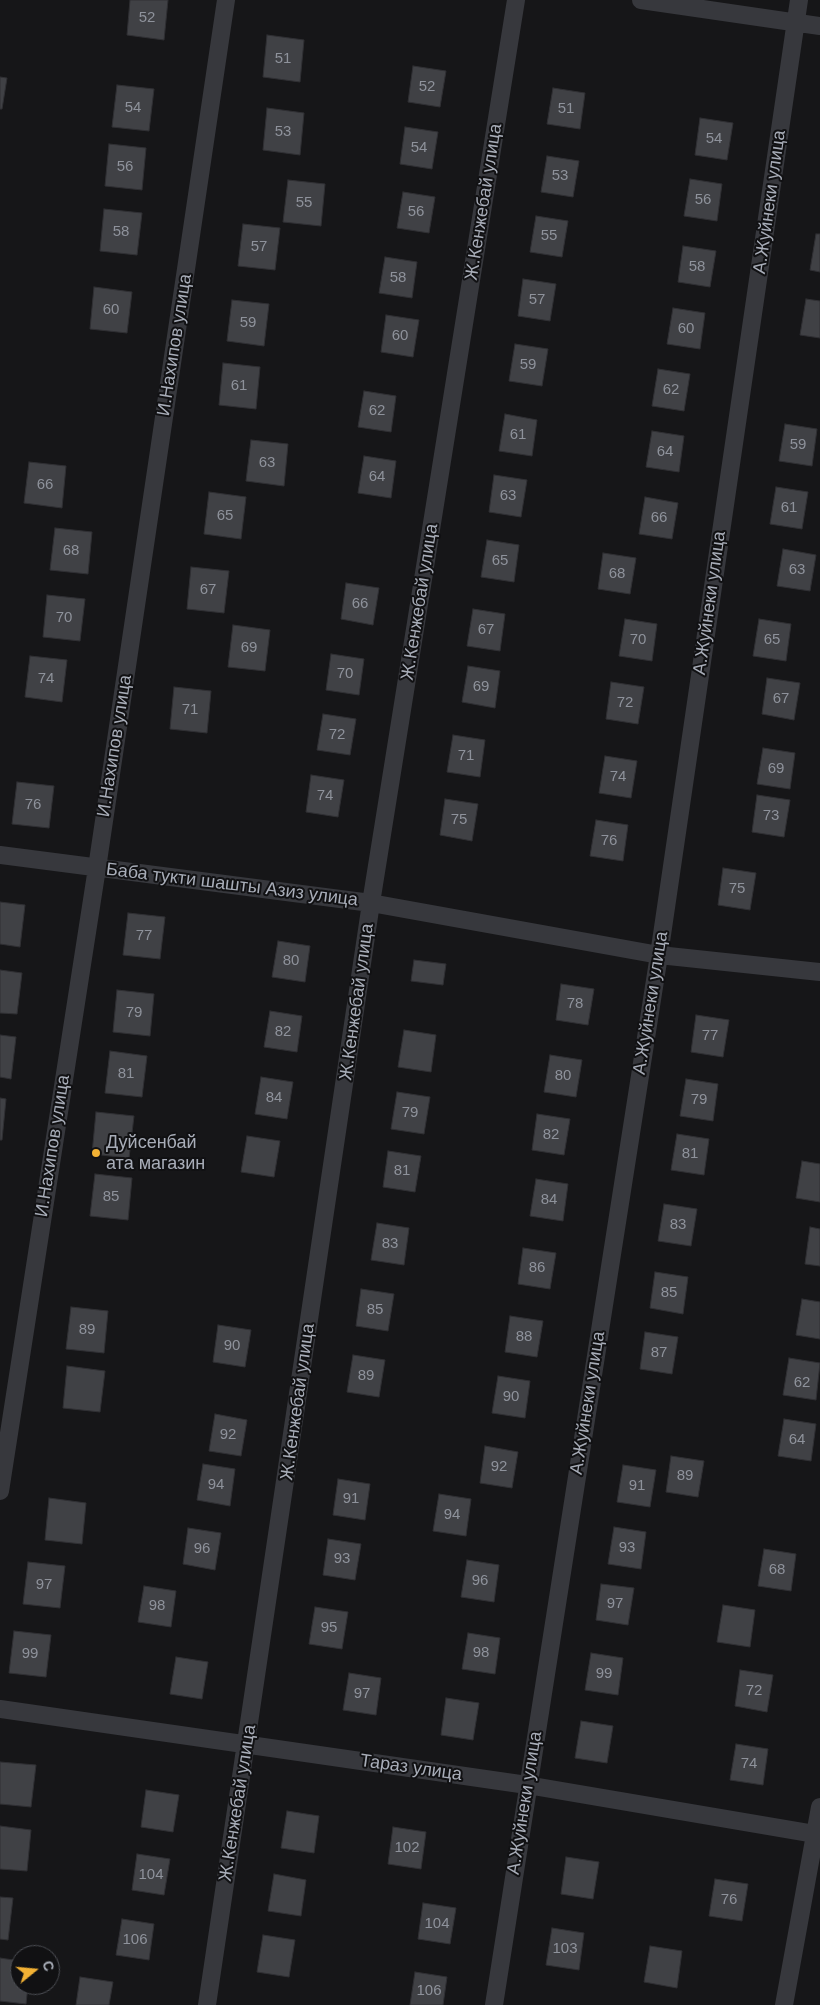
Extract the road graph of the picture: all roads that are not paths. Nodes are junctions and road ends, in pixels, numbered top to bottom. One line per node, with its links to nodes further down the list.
1 (226, 0): 8 (street, И.Нахипов улица)
2 (516, 0): 9 (street, Ж.Кенжебай улица)
3 (641, 0): 5 (street)
4 (799, 0): 5 (street, А.Жуйнеки улица)
5 (796, 23): 6 (street); 10 (street, А.Жуйнеки улица)
6 (820, 26)
7 (0, 855): 8 (street, Баба тукти шашты Азиз улица)
8 (96, 868): 9 (street, Баба тукти шашты Азиз улица); 12 (street, И.Нахипов улица)
9 (371, 903): 10 (street, Баба тукти шашты Азиз улица); 14 (street, Ж.Кенжебай улица)
10 (659, 955): 11 (street, Баба тукти шашты Азиз улица); 15 (street, А.Жуйнеки улица)
11 (820, 972)
12 (0, 1491)
13 (0, 1709): 14 (street, Тараз улица)
14 (247, 1744): 15 (street, Тараз улица); 18 (street, Ж.Кенжебай улица)
15 (527, 1785): 17 (street, Тараз улица); 19 (street, А.Жуйнеки улица)
16 (820, 1807): 17 (street)
17 (818, 1835): 20 (street)
18 (207, 2005)
19 (494, 2005)
20 (784, 2005)

